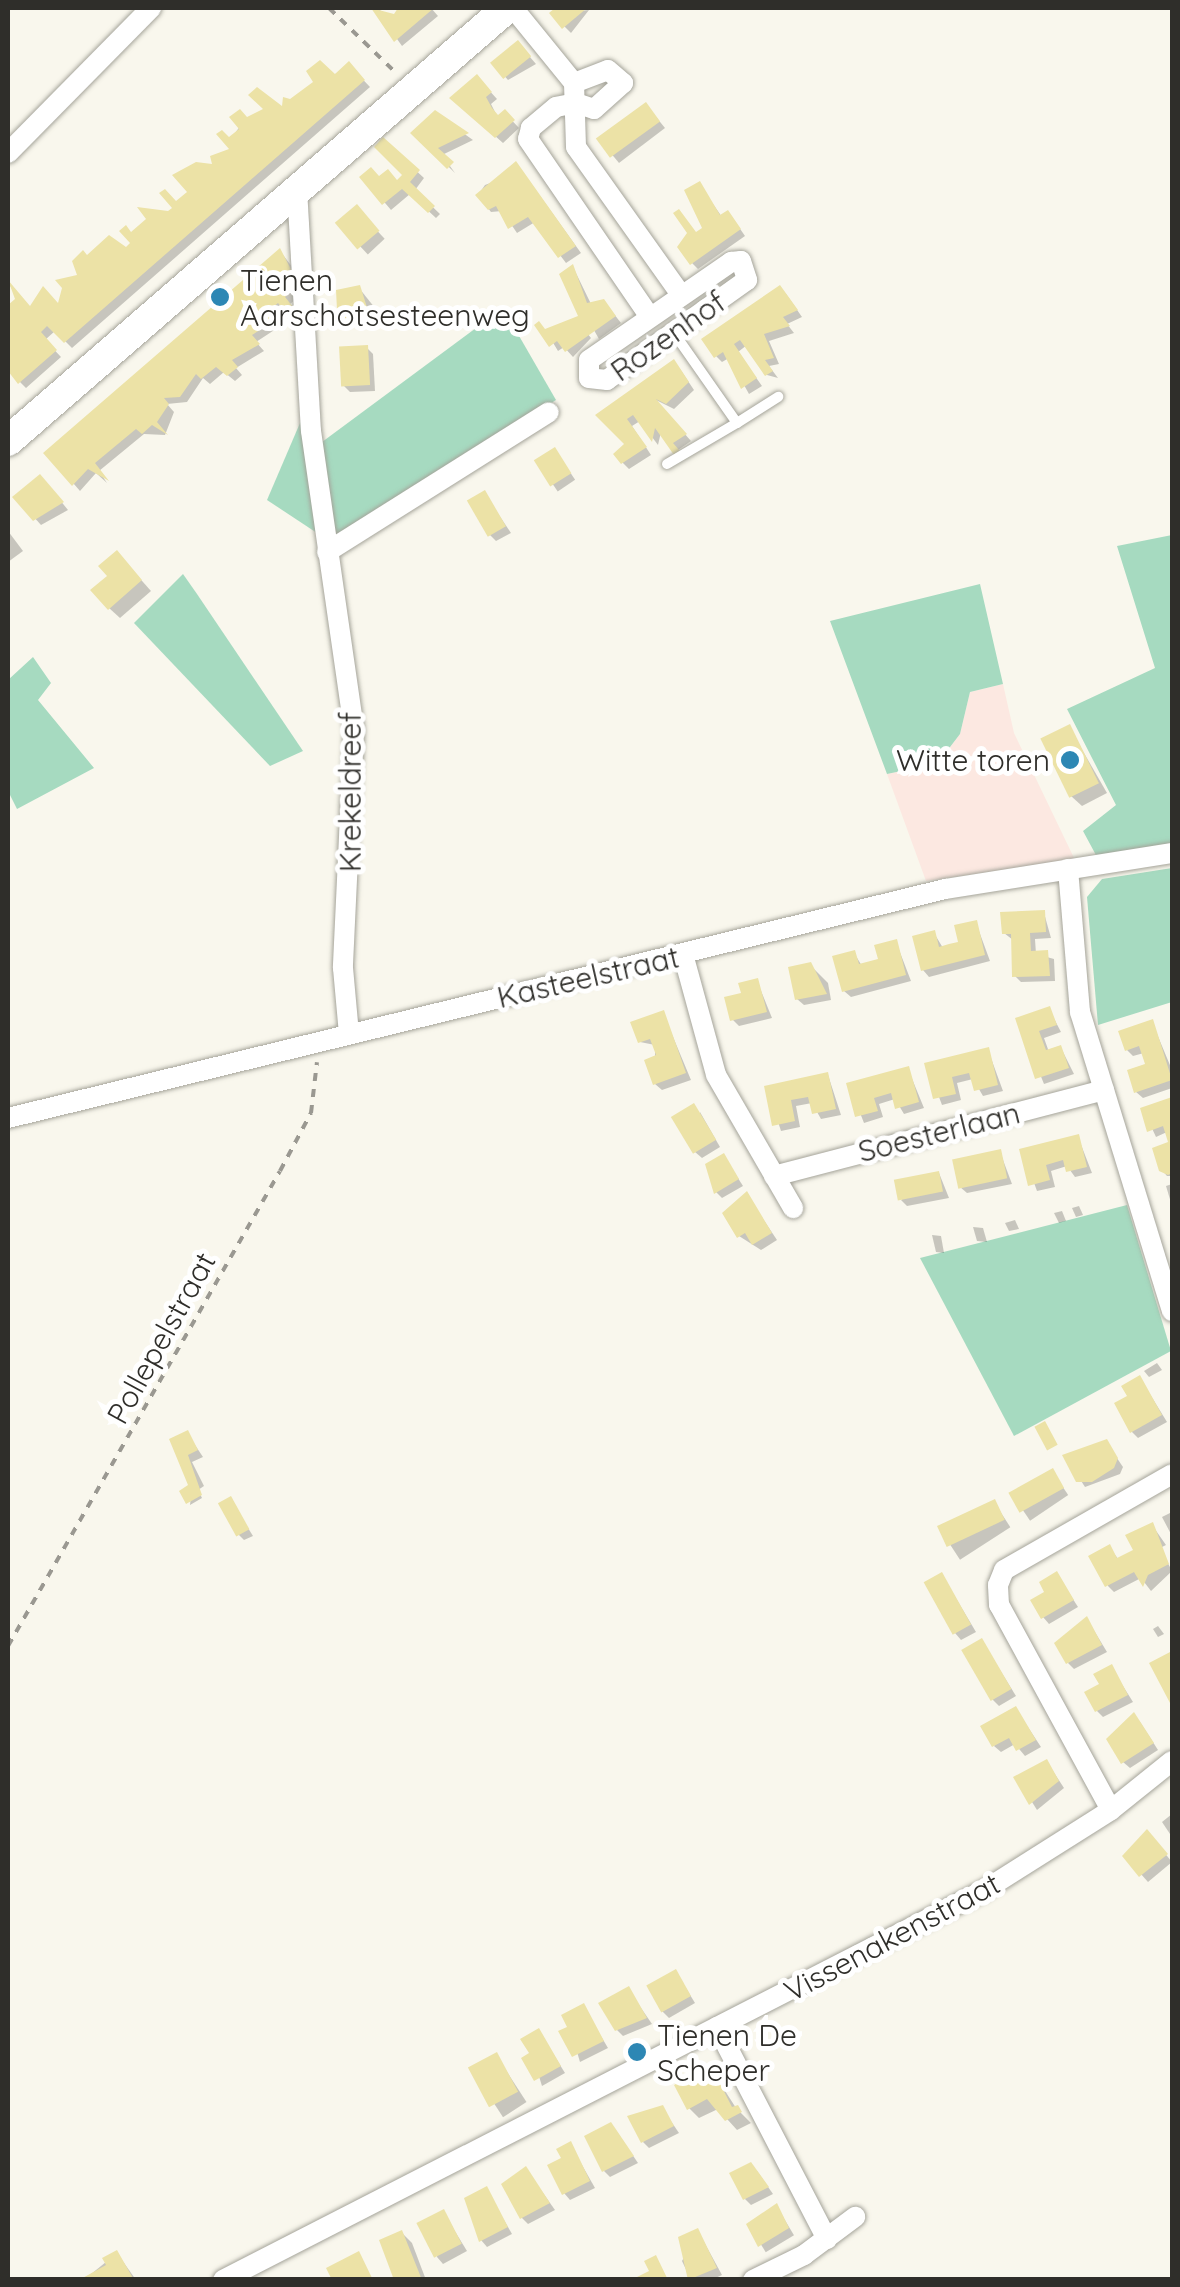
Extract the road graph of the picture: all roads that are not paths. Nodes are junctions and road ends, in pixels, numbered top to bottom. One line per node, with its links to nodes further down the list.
1 (151, 8): 4 (street)
2 (510, 8): 3 (street); 5 (main road)
3 (575, 93): 6 (street, Rozenhof); 7 (street, Rozenhof)
4 (8, 153)
5 (296, 190): 12 (main road); 14 (street, Krekeldreef)
6 (682, 295): 7 (street, Rozenhof); 8 (street, Rozenhof)
7 (650, 316): 8 (street, Rozenhof)
8 (674, 333): 11 (lane)
9 (778, 397): 11 (lane)
10 (549, 412): 14 (street)
11 (737, 423): 13 (lane)
12 (8, 442)
13 (667, 464)
14 (327, 552): 18 (street, Krekeldreef)
15 (1172, 853): 16 (street, Kasteelstraat)
16 (1068, 869): 17 (street, Kasteelstraat); 19 (street)
17 (683, 954): 18 (street, Kasteelstraat); 21 (street)
18 (348, 1034): 20 (street, Kasteelstraat)
19 (1104, 1090): 21 (street, Soesterlaan); 23 (street)
20 (8, 1118)
21 (774, 1176): 22 (street)
22 (792, 1208)
23 (1172, 1311)
24 (1172, 1474): 26 (street)
25 (1172, 1762): 26 (street, Vissenakenstraat)
26 (1111, 1810): 27 (street, Vissenakenstraat)
27 (718, 2028): 29 (street); 30 (street, Vissenakenstraat)
28 (855, 2217): 29 (street)
29 (826, 2240): 31 (street)
30 (222, 2280)
31 (753, 2280)

